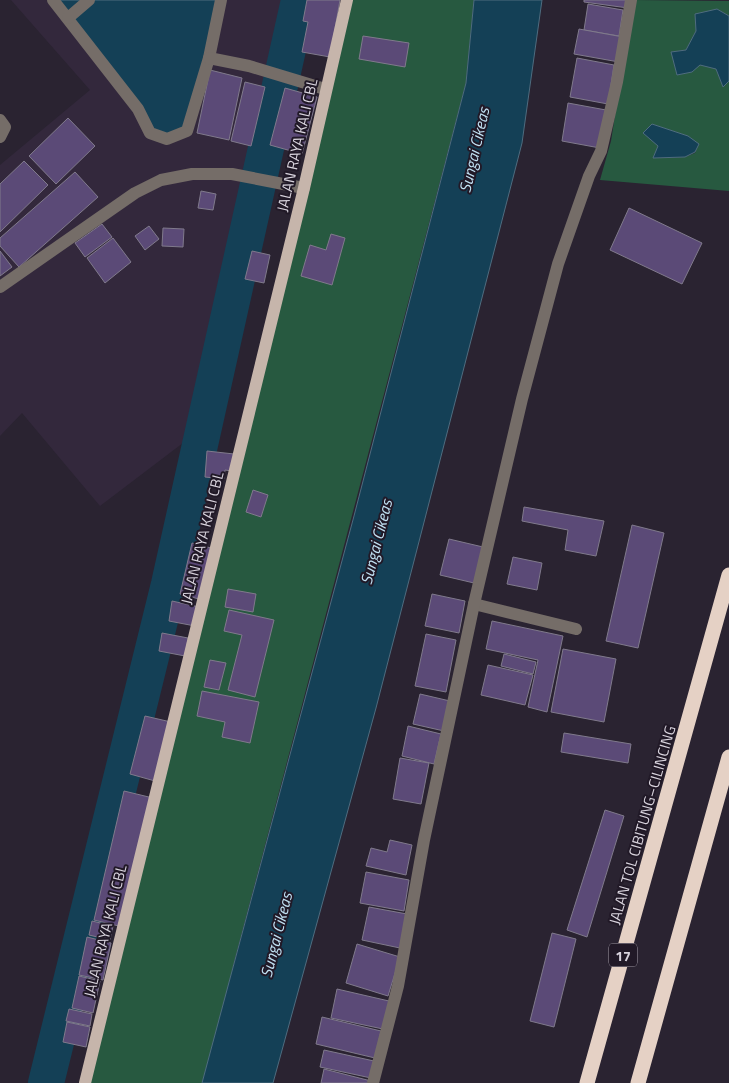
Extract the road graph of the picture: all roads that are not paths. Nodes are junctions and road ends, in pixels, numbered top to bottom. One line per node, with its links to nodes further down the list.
1 (53, 0): 6 (street)
2 (88, 0): 6 (street)
3 (221, 0): 7 (street)
4 (347, 0): 8 (main road, JALAN RAYA KALI CBL)
5 (630, 0): 14 (street)
6 (68, 18): 7 (street)
7 (209, 58): 8 (street)
8 (326, 89): 11 (main road, JALAN RAYA KALI CBL)
9 (0, 120): 10 (street)
10 (0, 137)
11 (304, 188): 12 (street); 17 (main road, JALAN RAYA KALI CBL)
12 (0, 287)
13 (729, 575): 19 (highway, JALAN TOL CIBITUNG–CILINCING / 17)
14 (474, 604): 15 (street); 18 (street)
15 (576, 629)
16 (729, 757): 20 (highway)
17 (85, 1083)
18 (373, 1083)
19 (587, 1083)
20 (638, 1083)

